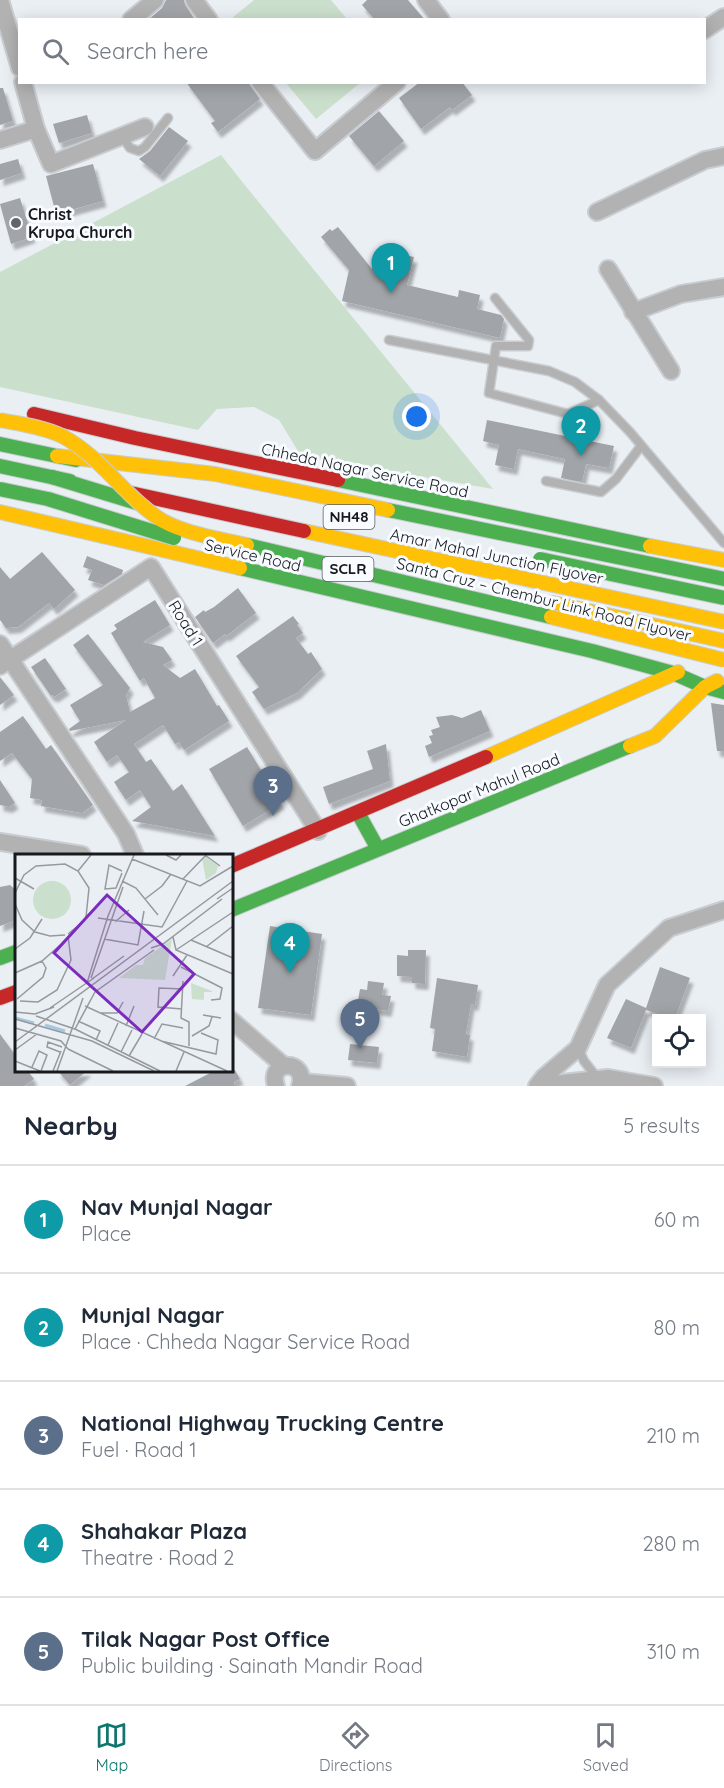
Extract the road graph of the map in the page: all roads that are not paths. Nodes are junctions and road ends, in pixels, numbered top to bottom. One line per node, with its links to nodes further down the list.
1 (0, 0): 10 (street)
2 (155, 0): 6 (street)
3 (194, 0): 7 (street)
4 (426, 0): 8 (street)
5 (724, 17): 9 (street)
6 (133, 18)
7 (208, 18)
8 (440, 18)
9 (706, 29)
10 (18, 63)
11 (24, 84): 16 (street)
12 (262, 84): 13 (street)
13 (395, 84)
14 (168, 118): 17 (lane)
15 (145, 127): 17 (street)
16 (36, 129): 17 (street); 18 (street)
17 (122, 136)
18 (0, 140)
19 (724, 156): 20 (street)
20 (597, 212)
21 (608, 269): 24 (street)
22 (724, 288): 24 (street)
23 (495, 298): 26 (lane)
24 (633, 312): 27 (street)
25 (389, 340): 26 (lane)
26 (493, 361): 28 (lane); 28 (lane)
27 (671, 371)
28 (599, 400): 32 (lane)
29 (0, 420): 33 (main road, Santa Cruz – Chembur Link Road Flyover / SCLR, bridge)
30 (135, 438): 33 (main road, Chheda Nagar Service Road, bridge); 35 (main road); 46 (main road, Chheda Nagar Service Road)
31 (0, 444): 34 (main road)
32 (641, 446): 38 (lane); 44 (lane)
33 (86, 452): 57 (main road, Santa Cruz – Chembur Link Road Flyover / SCLR, bridge)
34 (57, 456): 35 (main road); 40 (main road)
35 (133, 465): 47 (main road)
36 (0, 466): 37 (main road, NH48)
37 (52, 477): 41 (main road); 52 (main road, Amar Mahal Junction Flyover / NH48, bridge)
38 (546, 481)
39 (0, 489): 60 (main road, Santa Cruz – Chembur Link Road Flyover / SCLR, bridge)
40 (228, 490)
41 (104, 493): 43 (main road); 48 (main road)
42 (0, 512): 43 (main road, Service Road)
43 (95, 535): 59 (main road, Service Road)
44 (724, 543)
45 (534, 557): 50 (main road, Amar Mahal Junction Flyover, bridge)
46 (724, 560)
47 (724, 579)
48 (480, 586)
49 (724, 592): 53 (main road)
50 (724, 598)
51 (537, 599): 53 (main road)
52 (724, 622)
53 (697, 635): 54 (main road); 59 (main road)
54 (724, 641)
55 (0, 644): 58 (street)
56 (724, 653): 59 (main road, Ghatkopar Mahul Road); 61 (main road)
57 (724, 660)
58 (6, 663): 64 (street, Road 1); 68 (street)
59 (673, 674): 61 (main road, Service Road); 63 (main road, Ghatkopar Mahul Road)
60 (724, 677): 61 (main road, Ghatkopar Mahul Road)
61 (705, 687): 62 (main road, Service Road); 66 (main road, Ghatkopar Mahul Road)
62 (724, 692)
63 (358, 813): 64 (main road, Ghatkopar Mahul Road); 66 (main road)
64 (318, 831): 69 (main road, Ghatkopar Mahul Road)
65 (0, 842): 67 (street)
66 (378, 849): 70 (main road, Ghatkopar Mahul Road)
67 (76, 854)
68 (135, 854)
69 (232, 866)
70 (232, 910)
71 (724, 910): 77 (street)
72 (15, 952): 73 (main road)
73 (0, 958)
74 (15, 992): 75 (main road)
75 (0, 998)
76 (232, 1021): 78 (street)
77 (578, 1047): 79 (lane); 83 (street)
78 (284, 1066): 80 (street); 81 (street)
79 (601, 1082): 84 (street); 85 (street)
80 (301, 1084): 82 (street)
81 (276, 1086)
82 (347, 1086)
83 (537, 1086)
84 (551, 1086)
85 (654, 1086)

